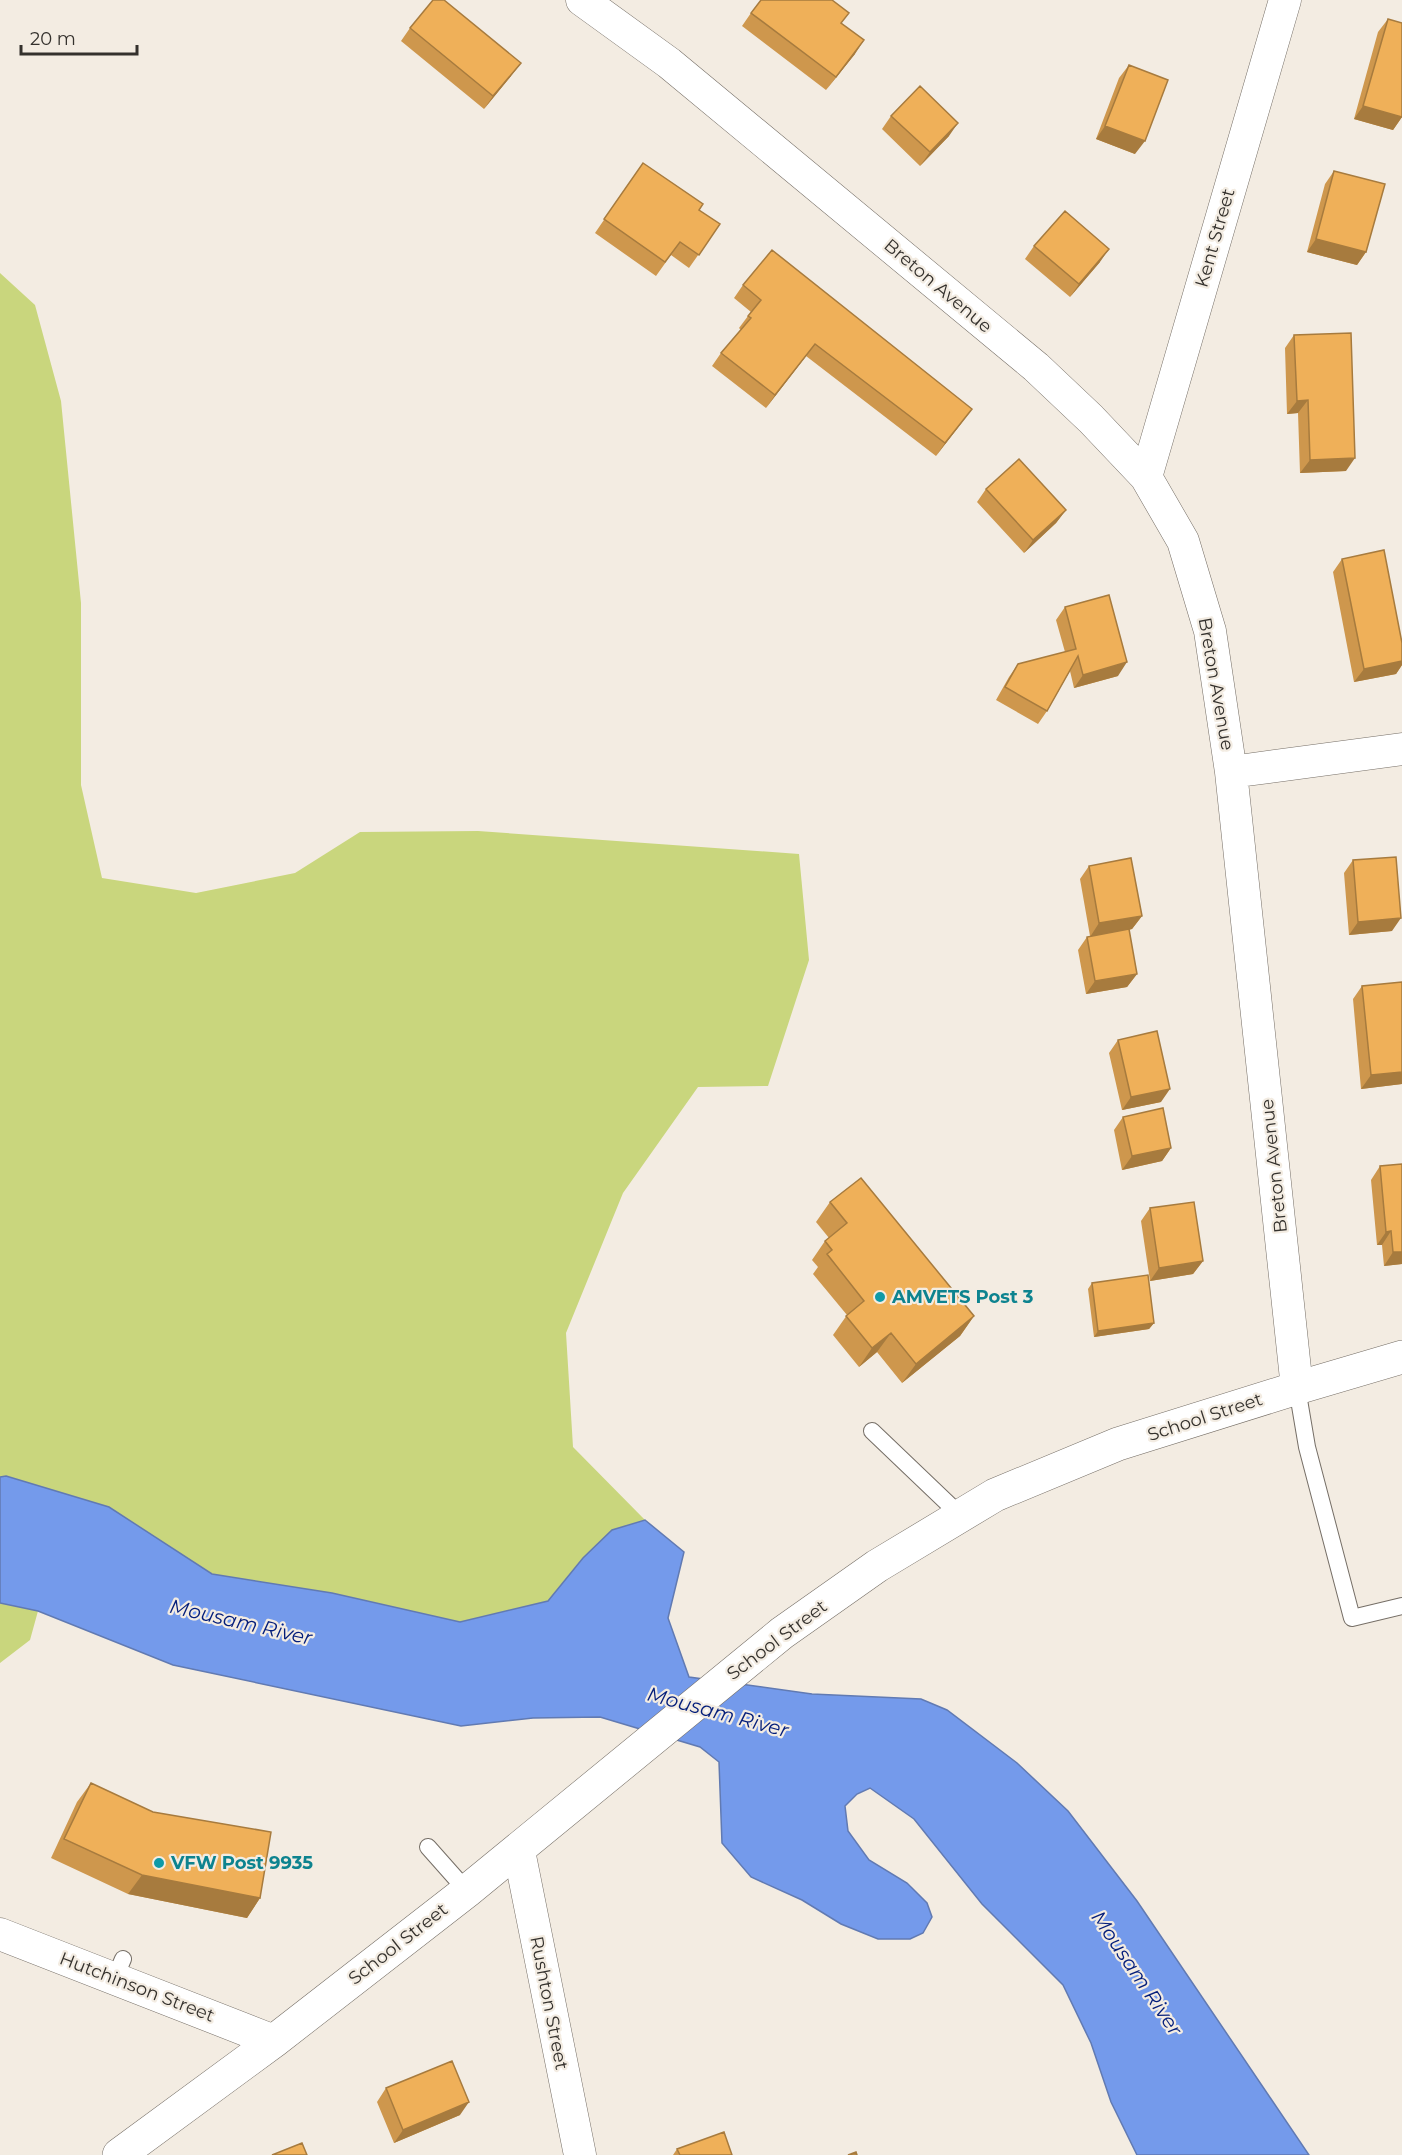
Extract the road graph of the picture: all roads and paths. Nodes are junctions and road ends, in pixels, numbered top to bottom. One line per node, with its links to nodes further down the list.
1 (582, 0): 3 (street, Breton Avenue)
2 (1285, 0): 3 (street, Kent Street)
3 (1146, 477): 5 (street, Breton Avenue)
4 (1402, 750): 5 (street)
5 (1231, 772): 7 (street, Breton Avenue)
6 (1402, 1357): 7 (street, School Street)
7 (1297, 1388): 9 (street, School Street); 10 (lane)
8 (872, 1431): 9 (lane)
9 (961, 1516): 12 (street, School Street)
10 (1402, 1606)
11 (428, 1847): 13 (lane)
12 (519, 1851): 13 (street, School Street); 17 (street, Rushton Street)
13 (467, 1891): 15 (street, School Street)
14 (0, 1934): 15 (street, Hutchinson Street)
15 (274, 2041): 16 (street, School Street)
16 (120, 2155)
17 (580, 2155)

